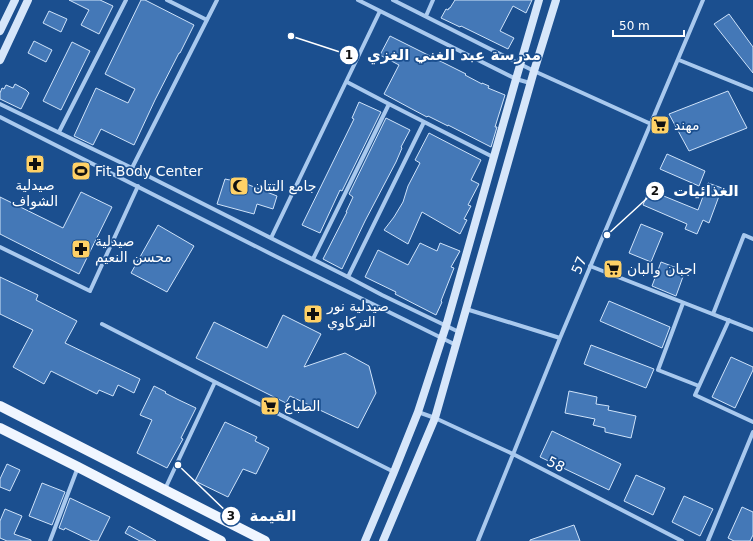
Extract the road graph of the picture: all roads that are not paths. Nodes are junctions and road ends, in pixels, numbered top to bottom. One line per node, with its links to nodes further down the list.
1 (15, 0): 15 (main road)
2 (28, 0): 16 (main road)
3 (126, 0): 29 (street)
4 (167, 0): 14 (street)
5 (217, 0): 14 (street)
6 (358, 0): 12 (street)
7 (393, 0): 13 (street)
8 (434, 0): 13 (street)
9 (539, 0): 18 (main road)
10 (556, 0): 19 (main road)
11 (703, 0): 17 (street, 57)
12 (380, 11): 20 (street); 21 (street)
13 (426, 16): 18 (street)
14 (207, 20): 31 (street)
15 (0, 31)
16 (0, 60)
17 (678, 60): 23 (street); 28 (street, 57)
18 (520, 64): 19 (street); 20 (main road)
19 (534, 71): 22 (main road); 28 (street)
20 (516, 78): 22 (street); 30 (main road)
21 (347, 82): 25 (street); 33 (street)
22 (531, 83): 40 (main road)
23 (753, 90)
24 (0, 104): 29 (street)
25 (389, 104): 27 (street); 36 (street)
26 (0, 117): 32 (street)
27 (424, 122): 30 (street); 38 (street)
28 (651, 124): 37 (street, 57)
29 (59, 132): 31 (street)
30 (494, 157): 44 (main road)
31 (132, 168): 33 (street)
32 (138, 186): 35 (street); 47 (street)
33 (271, 238): 36 (street)
34 (753, 239): 41 (street)
35 (0, 247)
36 (313, 259): 38 (street)
37 (590, 266): 39 (street); 48 (street, 57)
38 (348, 277): 44 (street)
39 (683, 303): 41 (street); 51 (street)
40 (466, 309): 46 (main road); 48 (street)
41 (713, 314): 42 (street)
42 (729, 320): 45 (street); 51 (street)
43 (102, 324): 50 (street)
44 (446, 326): 46 (street); 47 (main road)
45 (753, 330)
46 (460, 332): 49 (main road)
47 (442, 338): 49 (street); 53 (main road)
48 (560, 338): 58 (street, 57)
49 (456, 345): 54 (main road)
50 (214, 382): 60 (street); 61 (street)
51 (699, 386): 55 (street)
52 (0, 406): 61 (main road)
53 (418, 412): 54 (street, 58); 60 (main road)
54 (435, 418): 58 (street, 58); 66 (main road)
55 (753, 422)
56 (0, 428): 59 (main road)
57 (753, 432): 69 (street)
58 (513, 454): 67 (street, 57); 68 (street, 58)
59 (78, 467): 62 (street); 63 (main road)
60 (394, 472): 65 (main road)
61 (164, 490): 64 (main road)
62 (50, 541)
63 (221, 541)
64 (265, 541)
65 (365, 541)
66 (382, 541)
67 (478, 541)
68 (682, 541)
69 (708, 541)

